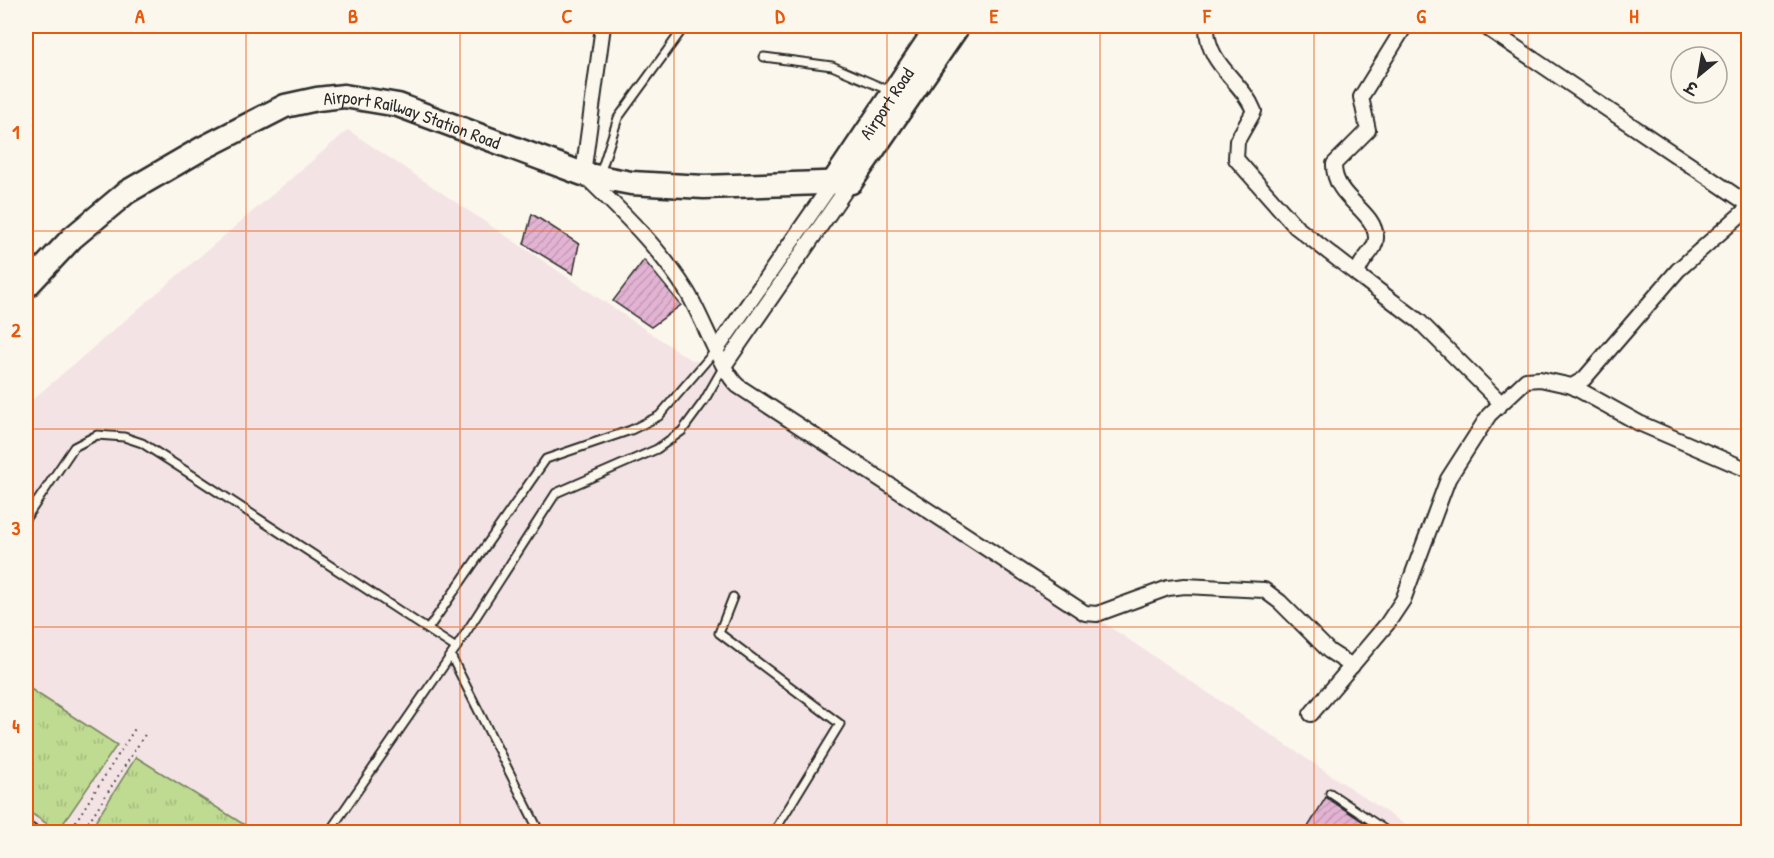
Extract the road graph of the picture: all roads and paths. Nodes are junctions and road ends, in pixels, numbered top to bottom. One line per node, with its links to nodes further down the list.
1 (603, 26): 12 (street)
2 (685, 26): 12 (lane)
3 (939, 26): 11 (main road, Airport Road)
4 (958, 26): 13 (main road)
5 (1207, 26): 16 (street)
6 (1405, 26): 16 (street)
7 (1484, 26): 9 (street)
8 (1510, 26): 9 (street)
9 (1500, 36): 14 (street)
10 (764, 57): 11 (lane)
11 (892, 92): 13 (main road, Airport Road)
12 (591, 175): 13 (main road, Airport Railway Station Road); 17 (main road, Airport Railway Station Road); 18 (street)
13 (842, 182): 18 (street); 19 (street)
14 (1749, 204)
15 (1749, 208): 20 (street)
16 (1358, 275): 21 (street)
17 (26, 287)
18 (717, 349): 19 (street); 25 (lane)
19 (724, 366): 26 (lane); 28 (street)
20 (1572, 386): 21 (street); 22 (street)
21 (1501, 403): 28 (street)
22 (1749, 470)
23 (26, 518): 25 (lane)
24 (733, 597): 39 (lane)
25 (428, 629): 26 (lane)
26 (456, 648): 27 (lane)
27 (451, 656): 37 (lane); 38 (lane)
28 (1352, 666): 29 (street)
29 (1311, 714)
30 (136, 727): 35 (path)
31 (146, 733): 36 (path)
32 (1330, 793): 40 (lane)
33 (26, 825): 34 (lane)
34 (37, 832)
35 (69, 832)
36 (82, 832)
37 (329, 832)
38 (543, 832)
39 (774, 832)
40 (1388, 832)

